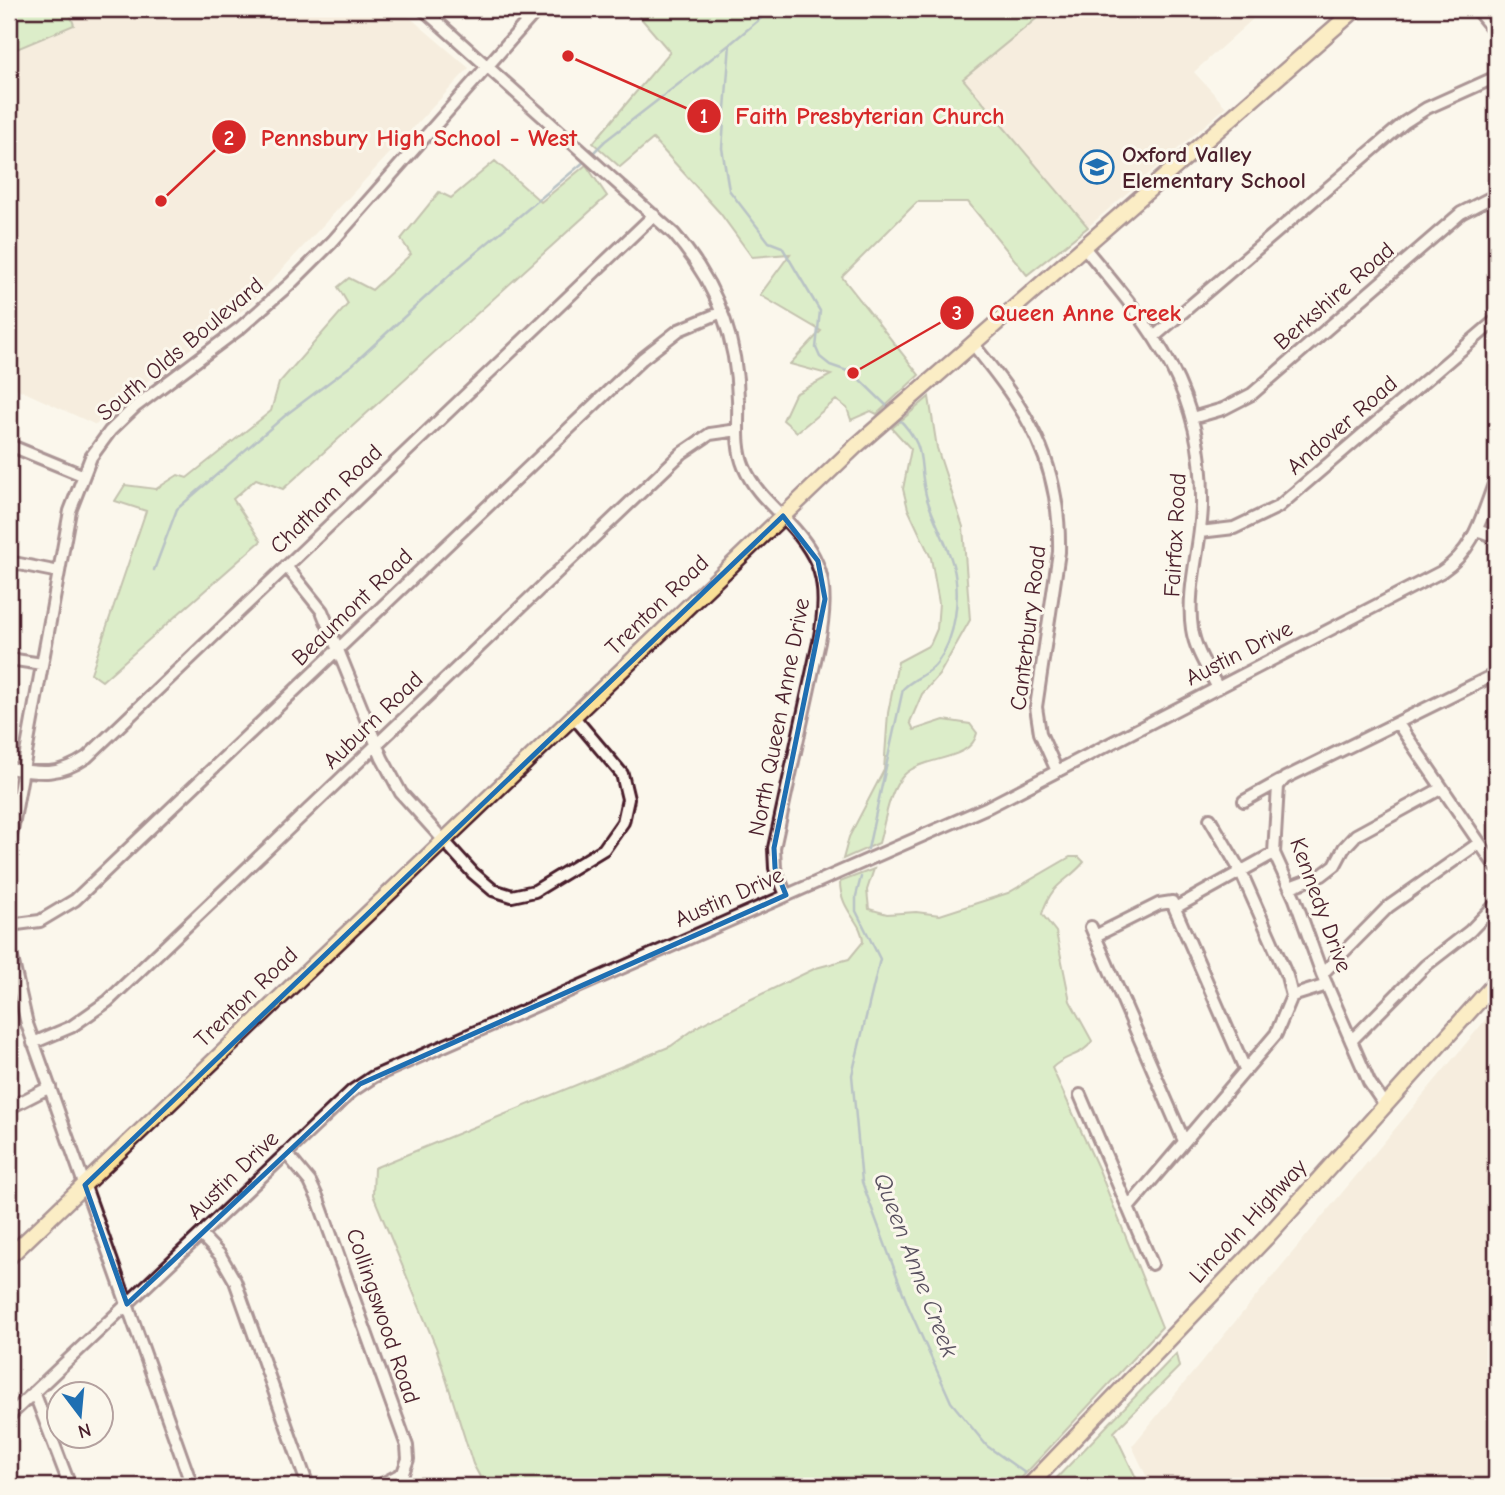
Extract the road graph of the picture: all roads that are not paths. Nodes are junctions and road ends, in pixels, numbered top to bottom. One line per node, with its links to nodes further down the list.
1 (423, 9): 6 (street, North Queen Anne Drive)
2 (538, 9): 6 (street, South Olds Boulevard)
3 (1356, 9): 10 (main road, Trenton Road)
4 (1476, 9): 5 (street)
5 (1496, 33)
6 (488, 66): 9 (street, North Queen Anne Drive); 18 (street, South Olds Boulevard)
7 (1496, 78): 13 (street)
8 (1496, 195): 15 (street, Berkshire Road)
9 (654, 215): 11 (street, North Queen Anne Drive); 25 (street, Chatham Road)
10 (1083, 246): 13 (street, Fairfax Road); 14 (main road, Trenton Road)
11 (722, 312): 16 (street, North Queen Anne Drive); 27 (street, Beaumont Road)
12 (1496, 320): 22 (street, Andover Road)
13 (1155, 336): 15 (street, Fairfax Road)
14 (972, 343): 20 (main road, Trenton Road); 37 (street, Canterbury Road)
15 (1192, 418): 22 (street, Fairfax Road)
16 (738, 430): 20 (street, North Queen Anne Drive); 34 (street, Auburn Road)
17 (9, 445): 18 (street)
18 (82, 475): 26 (street, South Olds Boulevard)
19 (1496, 479): 21 (street, Austin Drive)
20 (783, 516): 32 (main road, Trenton Road); 49 (street, North Queen Anne Drive)
21 (1478, 530): 23 (street); 31 (street, Austin Drive)
22 (1200, 532): 31 (street, Fairfax Road)
23 (1496, 537)
24 (9, 562): 26 (street)
25 (286, 566): 27 (street); 36 (street, Chatham Road)
26 (59, 572): 29 (street, South Olds Boulevard)
27 (339, 649): 34 (street); 52 (street, Beaumont Road)
28 (9, 659): 29 (street)
29 (42, 664): 36 (street, South Olds Boulevard)
30 (1496, 674): 33 (street)
31 (1217, 688): 37 (street, Austin Drive)
32 (573, 716): 42 (main road, Trenton Road); 42 (street)
33 (1399, 724): 38 (street); 39 (street)
34 (377, 745): 42 (street); 59 (street, Auburn Road)
35 (9, 768): 36 (street, Chatham Road)
36 (22, 771): 44 (street, South Olds Boulevard)
37 (1057, 771): 49 (street, Austin Drive)
38 (1280, 781): 40 (street); 45 (street, Kennedy Drive)
39 (1442, 788): 43 (street); 48 (street)
40 (1244, 802)
41 (1210, 819): 47 (street)
42 (443, 841): 67 (main road, Trenton Road)
43 (1479, 843): 46 (street); 54 (street)
44 (9, 847)
45 (1275, 853): 47 (street); 48 (street, Kennedy Drive)
46 (1496, 867)
47 (1241, 872): 51 (street); 57 (street)
48 (1290, 887): 54 (street, Kennedy Drive)
49 (786, 895): 66 (street, Austin Drive)
50 (1496, 904): 58 (street)
51 (1175, 908): 60 (street); 65 (street)
52 (9, 925)
53 (9, 945): 59 (street)
54 (1322, 974): 56 (street, Kennedy Drive)
55 (1496, 982): 63 (main road, Lincoln Highway)
56 (1327, 985): 57 (street); 58 (street, Kennedy Drive)
57 (1292, 996): 60 (street)
58 (1351, 1041): 63 (street, Kennedy Drive)
59 (33, 1042): 61 (street)
60 (1245, 1069): 65 (street)
61 (50, 1087): 64 (street); 67 (street)
62 (1080, 1095): 68 (street)
63 (1384, 1104): 79 (main road, Lincoln Highway)
64 (9, 1108)
65 (1184, 1141): 68 (street)
66 (286, 1153): 69 (street, Austin Drive); 78 (street, Collingswood Road)
67 (85, 1185): 70 (main road, Trenton Road); 72 (street)
68 (1128, 1208): 71 (street)
69 (201, 1235): 72 (street, Austin Drive); 77 (street)
70 (9, 1257)
71 (1152, 1264)
72 (127, 1304): 73 (street, Austin Drive); 76 (street)
73 (34, 1392): 74 (street, Austin Drive); 75 (street)
74 (9, 1416)
75 (70, 1486)
76 (192, 1486)
77 (308, 1486)
78 (378, 1486)
79 (1029, 1486)

